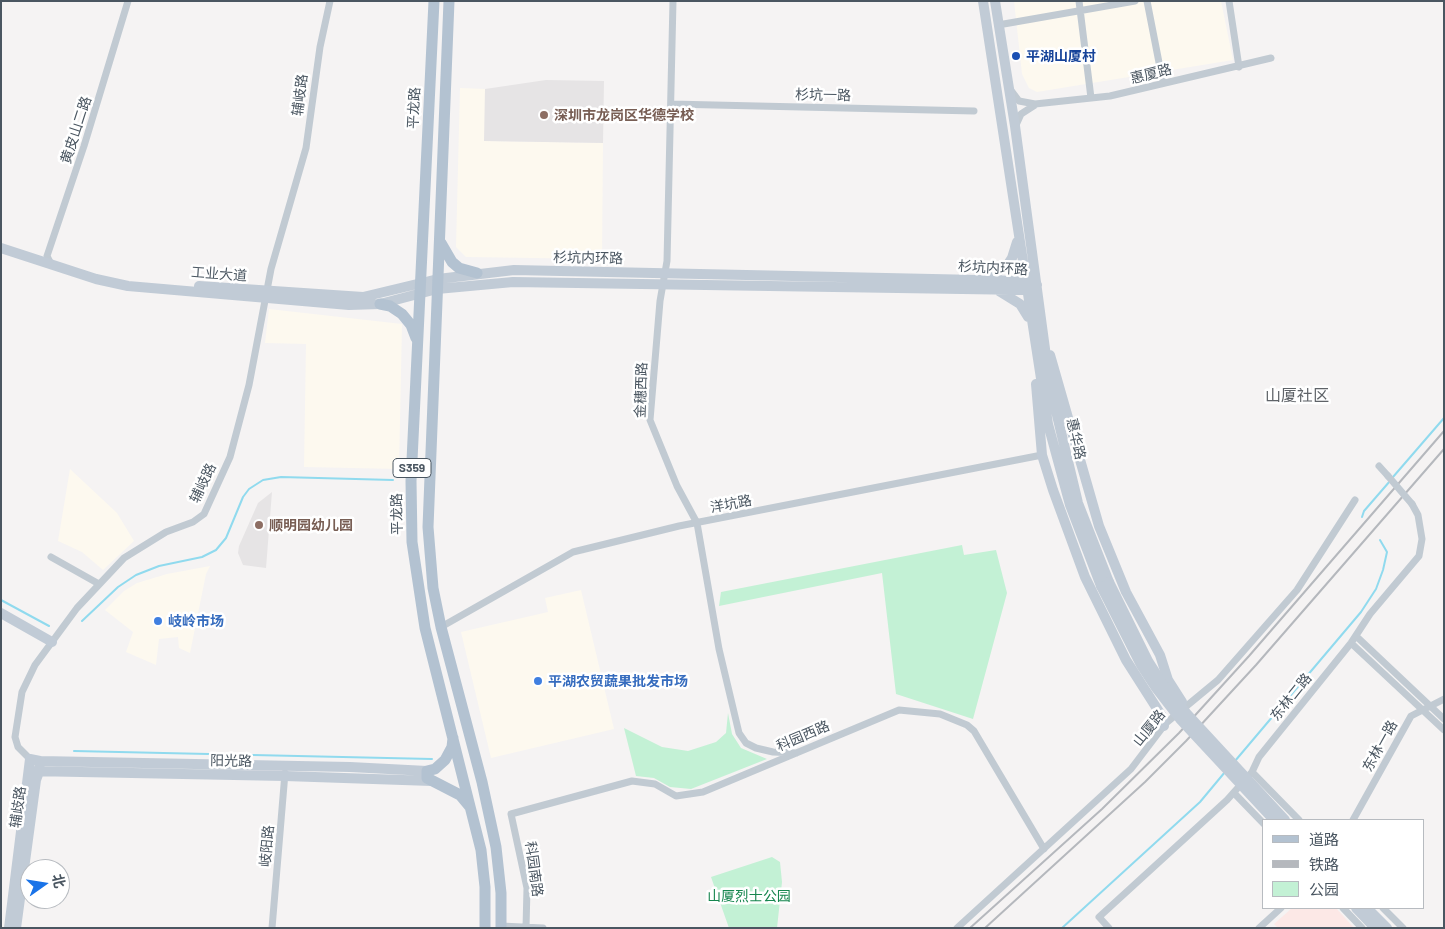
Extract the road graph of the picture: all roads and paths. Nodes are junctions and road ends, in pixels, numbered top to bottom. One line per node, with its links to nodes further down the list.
1 (128, 1): 27 (street, 黄皮山二路)
2 (330, 1): 37 (street, 辅岐路)
3 (434, 1): 35 (main road, 平龙路 / S359)
4 (449, 1): 23 (main road, S359)
5 (673, 1): 19 (street, 金穗西路)
6 (983, 1): 24 (street, 惠华路)
7 (995, 1): 13 (street, 惠华路)
8 (1079, 1): 12 (street)
9 (1135, 1): 12 (street)
10 (1147, 1): 16 (street)
11 (1228, 1): 15 (street)
12 (1081, 11): 13 (street); 18 (street)
13 (998, 25): 17 (street, 惠华路)
14 (1271, 58): 15 (street, 惠厦路)
15 (1239, 67): 16 (street, 惠厦路)
16 (1163, 83): 18 (street, 惠厦路)
17 (1009, 87): 20 (street); 22 (street, 惠华路)
18 (1091, 98): 20 (street, 惠厦路)
19 (671, 104): 21 (street, 杉坑一路); 28 (street, 金穗西路)
20 (1035, 104): 22 (street)
21 (974, 111)
22 (1016, 126): 34 (street, 惠华路)
23 (440, 234): 29 (main road); 31 (main road, S359)
24 (1018, 236): 30 (street); 33 (street, 惠华路)
25 (1, 241): 27 (street, 工业大道)
26 (1, 248): 27 (street, 工业大道)
27 (49, 260): 37 (street, 工业大道)
28 (665, 272): 29 (street, 杉坑内环路); 30 (street, 杉坑内环路); 32 (street, 金穗西路)
29 (477, 273): 31 (street, 杉坑内环路)
30 (979, 280): 33 (street, 杉坑内环路)
31 (437, 284): 32 (street, 杉坑内环路); 35 (street, 工业大道); 50 (main road, S359)
32 (663, 284): 36 (street, 杉坑内环路); 45 (street, 金穗西路)
33 (1026, 285): 34 (street, 杉坑内环路); 36 (street, 杉坑内环路); 39 (street, 惠华路)
34 (1037, 285): 40 (street, 惠华路)
35 (420, 289): 37 (street, 工业大道); 38 (street, 工业大道); 41 (main road, 平龙路 / S359)
36 (994, 290): 39 (street)
37 (266, 295): 38 (street, 工业大道); 47 (street, 辅岐路)
38 (380, 304): 41 (main road)
39 (1032, 324): 40 (street, 惠华路)
40 (1039, 340): 42 (street); 48 (street, 惠华路); 56 (street)
41 (417, 349): 61 (main road, 平龙路 / S359)
42 (1042, 454): 45 (street, 洋坑路); 59 (street)
43 (1379, 466): 51 (street, 东林二路, bridge)
44 (1355, 500): 56 (street, 山厦路)
45 (698, 523): 50 (street, 洋坑路); 62 (street, 金穗西路)
46 (51, 557): 47 (street)
47 (100, 584): 52 (street, 辅岐路)
48 (1105, 584): 71 (street, 惠华路, bridge); 72 (street, 惠华路, bridge)
49 (1, 613): 52 (street)
50 (441, 626): 82 (main road, S359)
51 (1356, 636): 53 (street, 东林二路); 55 (street)
52 (52, 642): 63 (street, 辅岐路)
53 (1351, 643): 57 (street); 66 (street, 东林二路)
54 (1444, 699): 55 (street, 东林一路)
55 (1430, 706): 57 (street, 东林一路); 58 (street)
56 (1184, 707): 59 (street, 山厦路)
57 (1421, 710): 60 (street); 74 (street, 东林一路)
58 (1444, 719)
59 (1164, 726): 76 (street, 山厦路)
60 (1444, 730)
61 (453, 732): 67 (main road); 69 (main road, 平龙路 / S359)
62 (796, 753): 70 (street, 科园西路); 76 (street, 科园西路)
63 (35, 760): 64 (street, 阳光路); 65 (street, 辅歧路)
64 (285, 771): 65 (street, 阳光路); 67 (street, 阳光路); 85 (street, 岐阳路)
65 (35, 772): 83 (street); 84 (street, 辅歧路)
66 (1252, 772): 68 (street, 东林二路); 73 (street)
67 (429, 776): 69 (main road)
68 (1234, 793): 75 (street); 90 (street, 东林二路)
69 (473, 813): 86 (main road, 平龙路 / S359)
70 (511, 814): 87 (street, 科园南路)
71 (1273, 819)
72 (1284, 819)
73 (1298, 819)
74 (1354, 819)
75 (1262, 822)
76 (1044, 849): 89 (street, 山厦路)
77 (1280, 909): 91 (street)
78 (1344, 909): 92 (street)
79 (1357, 909): 93 (street)
80 (1368, 909): 94 (street)
81 (1384, 909): 95 (street)
82 (502, 927): 87 (street)
83 (9, 928)
84 (16, 928)
85 (272, 928)
86 (485, 928)
87 (526, 928): 88 (street)
88 (543, 928)
89 (957, 928)
90 (1109, 928)
91 (1259, 928)
92 (1362, 928)
93 (1375, 928)
94 (1386, 928)
95 (1403, 928)

